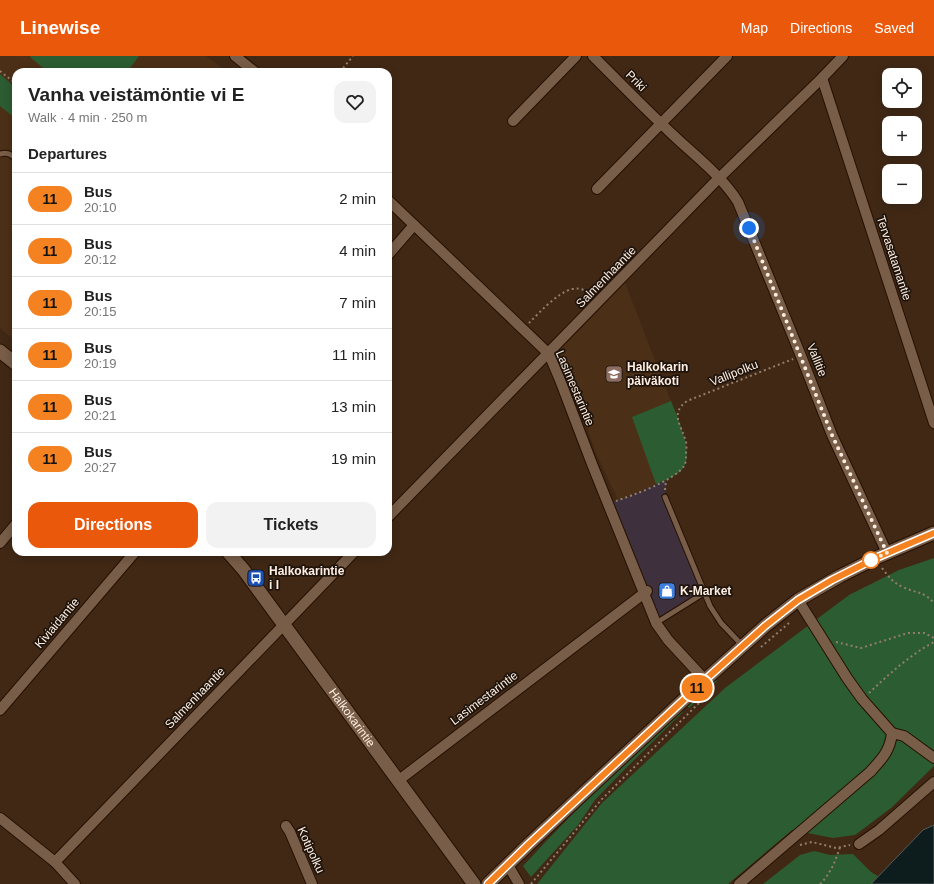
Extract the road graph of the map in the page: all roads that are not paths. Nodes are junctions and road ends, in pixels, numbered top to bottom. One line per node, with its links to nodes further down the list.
1 (235, 56): 6 (street)
2 (576, 56): 8 (street)
3 (594, 56): 9 (street, Priki)
4 (727, 56): 9 (street)
5 (843, 56): 7 (street, Salmenhaantie)
6 (250, 68)
7 (822, 78): 12 (street, Salmenhaantie); 20 (street, Tervasatamantie)
8 (513, 121)
9 (661, 124): 12 (street, Priki); 13 (street)
10 (0, 154): 11 (lane)
11 (12, 155)
12 (719, 178): 18 (street, Salmenhaantie); 29 (street, Vallitie)
13 (597, 189)
14 (392, 204): 15 (street, Lasimestarintie)
15 (414, 225): 16 (street); 18 (street, Lasimestarintie)
16 (392, 250)
17 (0, 351): 19 (street)
18 (549, 354): 22 (street, Salmenhaantie); 30 (street, Lasimestarintie)
19 (12, 361)
20 (934, 423)
21 (665, 497): 31 (lane)
22 (392, 513)
23 (12, 529): 25 (street)
24 (934, 533): 29 (street)
25 (0, 543)
26 (132, 556): 37 (street, Kiviaidantie)
27 (232, 556): 34 (street, Halkokarintie)
28 (350, 556): 34 (street, Salmenhaantie)
29 (886, 559): 32 (street)
30 (645, 592): 33 (street, Lasimestarintie); 40 (street, Lasimestarintie)
31 (704, 593): 33 (lane); 35 (lane)
32 (801, 605): 35 (street); 38 (street)
33 (656, 623): 36 (street, Lasimestarintie)
34 (284, 624): 40 (street, Halkokarintie); 45 (street, Salmenhaantie)
35 (743, 646): 36 (street)
36 (705, 680): 46 (street)
37 (0, 710)
38 (892, 732): 39 (street); 52 (street)
39 (934, 758)
40 (399, 780): 49 (street, Halkokarintie)
41 (934, 782): 44 (street)
42 (0, 818): 45 (street)
43 (286, 826): 48 (street, Kotipolku)
44 (859, 844)
45 (55, 862): 47 (street)
46 (508, 865): 50 (street); 51 (street)
47 (75, 884)
48 (312, 884)
49 (474, 884)
50 (488, 884)
51 (519, 884)
52 (739, 884)

